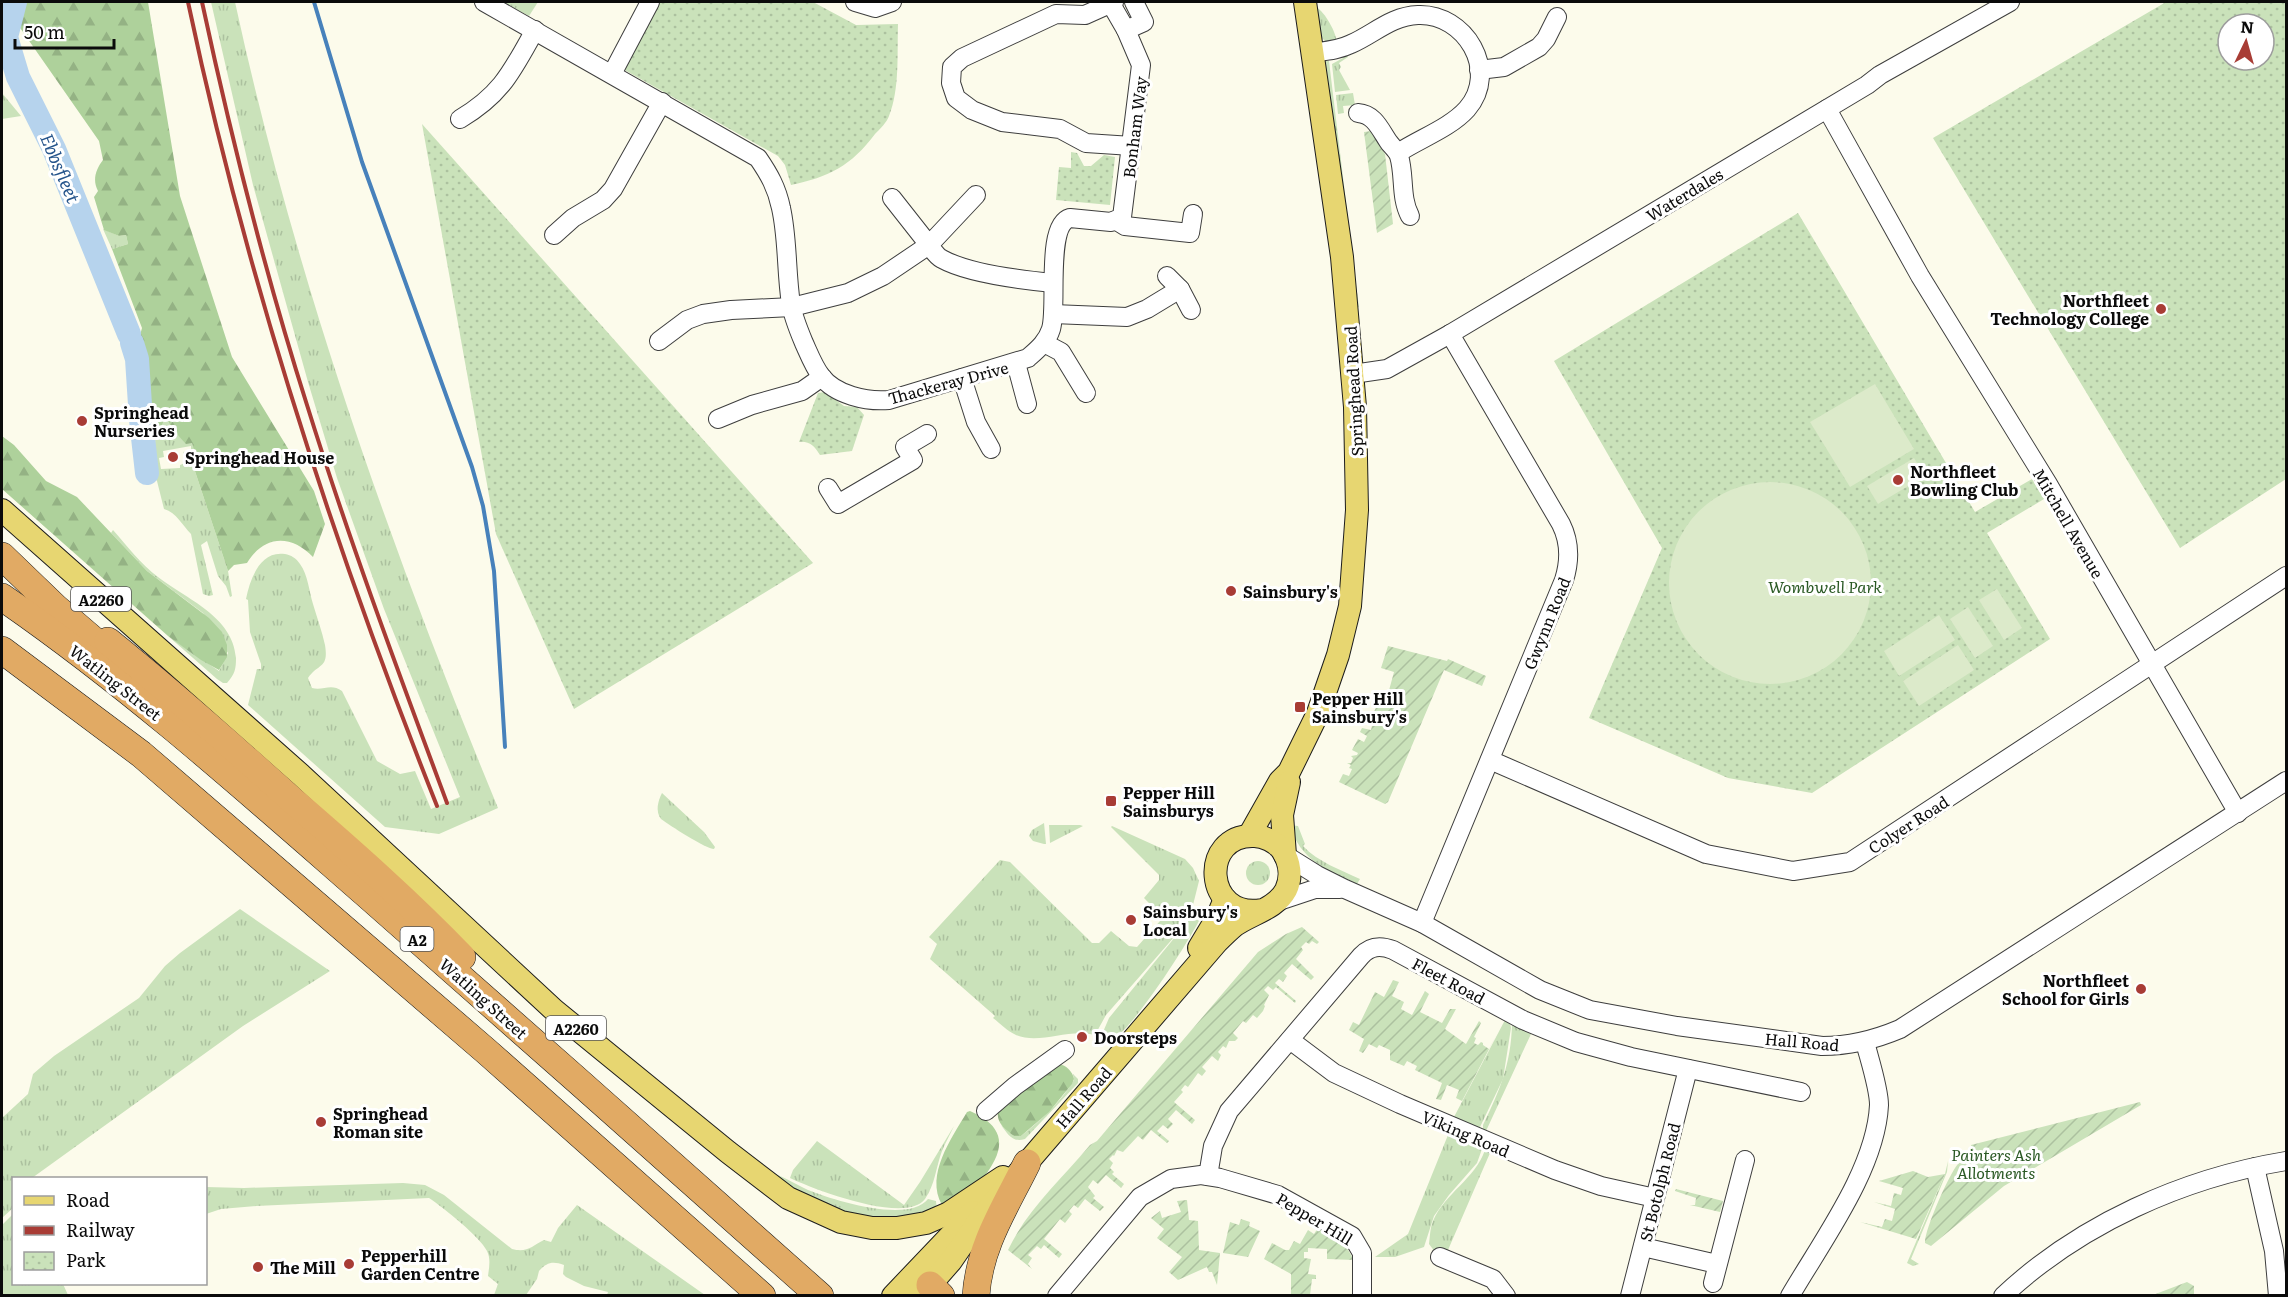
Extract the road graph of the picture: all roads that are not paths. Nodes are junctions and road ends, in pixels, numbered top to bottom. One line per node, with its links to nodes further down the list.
1 (484, 2): 10 (street)
2 (650, 2): 14 (street)
3 (855, 2): 4 (street)
4 (892, 2)
5 (1134, 2): 11 (street)
6 (1305, 2): 12 (main road, Springhead Road)
7 (2010, 2): 16 (street, Waterdales)
8 (1112, 3): 11 (street, Bonham Way); 19 (street)
9 (1557, 17): 13 (street)
10 (535, 30): 14 (street); 18 (street)
11 (1126, 30): 19 (street, Bonham Way)
12 (1311, 53): 13 (street); 36 (main road, Springhead Road)
13 (1479, 70): 20 (street)
14 (612, 74): 15 (street)
15 (662, 102): 26 (street); 29 (street)
16 (1827, 109): 32 (street, Waterdales); 51 (street, Mitchell Avenue)
17 (1358, 113): 20 (street)
18 (460, 118)
19 (1132, 146): 25 (street, Bonham Way)
20 (1398, 153): 24 (street)
21 (976, 195): 27 (street)
22 (892, 198): 27 (street)
23 (1193, 214): 25 (street)
24 (1410, 216)
25 (1116, 221): 28 (street)
26 (554, 234)
27 (929, 245): 28 (street); 29 (street)
28 (1053, 283): 31 (street)
29 (792, 307): 33 (street); 37 (street)
30 (1191, 310): 31 (street)
31 (1053, 314): 34 (street)
32 (1450, 334): 36 (street, Waterdales); 52 (street, Gwynn Road)
33 (659, 340)
34 (1044, 343): 35 (street, Thackeray Drive); 39 (street)
35 (1016, 363): 38 (street, Thackeray Drive); 40 (street)
36 (1353, 374): 53 (main road, Springhead Road)
37 (822, 377): 38 (street, Thackeray Drive); 41 (street)
38 (962, 378): 43 (street)
39 (1086, 393)
40 (1027, 404)
41 (718, 419)
42 (927, 434): 44 (street)
43 (991, 449)
44 (828, 488)
45 (2, 510): 74 (main road, A2260)
46 (2, 542): 62 (highway)
47 (2, 556): 62 (highway)
48 (2286, 576): 51 (street, Colyer Road)
49 (2, 597): 73 (highway, Watling Street / A2)
50 (2, 650): 77 (highway, A2)
51 (2152, 665): 52 (street, Colyer Road); 55 (street, Mitchell Avenue)
52 (1490, 760): 61 (street, Gwynn Road)
53 (1289, 772): 56 (main road, Springhead Road); 57 (main road, Springhead Road)
54 (2286, 781): 55 (street, Hall Road)
55 (2238, 813): 64 (street, Hall Road)
56 (1249, 836): 57 (main road, Hall Road); 59 (main road, Hall Road)
57 (1285, 855): 58 (street, Hall Road); 60 (main road)
58 (1345, 889): 60 (street, Hall Road); 61 (street, Hall Road)
59 (1220, 891): 60 (main road); 74 (main road, Hall Road)
60 (1269, 906): 71 (main road, Hall Road)
61 (1422, 923): 64 (street, Hall Road)
62 (479, 974): 73 (highway)
63 (1290, 1040): 66 (street, Fleet Road); 75 (street, Fleet Road); 76 (street, Viking Road)
64 (1865, 1042): 83 (street)
65 (1065, 1050): 68 (street)
66 (1688, 1069): 67 (street, Fleet Road); 76 (street, St Botolph Road)
67 (1801, 1092)
68 (986, 1111)
69 (1744, 1160): 80 (street)
70 (2286, 1161): 72 (street)
71 (1026, 1163): 82 (main road, Hall Road); 87 (highway)
72 (2255, 1167): 92 (street); 93 (street)
73 (679, 1171): 86 (highway, Watling Street / A2)
74 (1003, 1176): 82 (main road, Hall Road)
75 (1208, 1176): 88 (street, Pepper Hill); 89 (street, Pepper Hill)
76 (1655, 1198): 78 (street, St Botolph Road)
77 (706, 1246): 84 (highway); 85 (highway, A2)
78 (1643, 1247): 80 (street); 91 (street, St Botolph Road)
79 (1440, 1257): 90 (street)
80 (1717, 1264): 81 (street)
81 (1713, 1283)
82 (911, 1293)
83 (1798, 1293)
84 (745, 1296)
85 (762, 1296)
86 (820, 1296)
87 (976, 1296)
88 (1057, 1296)
89 (1362, 1296)
90 (1506, 1296)
91 (1630, 1296)
92 (2003, 1296)
93 (2278, 1296)

